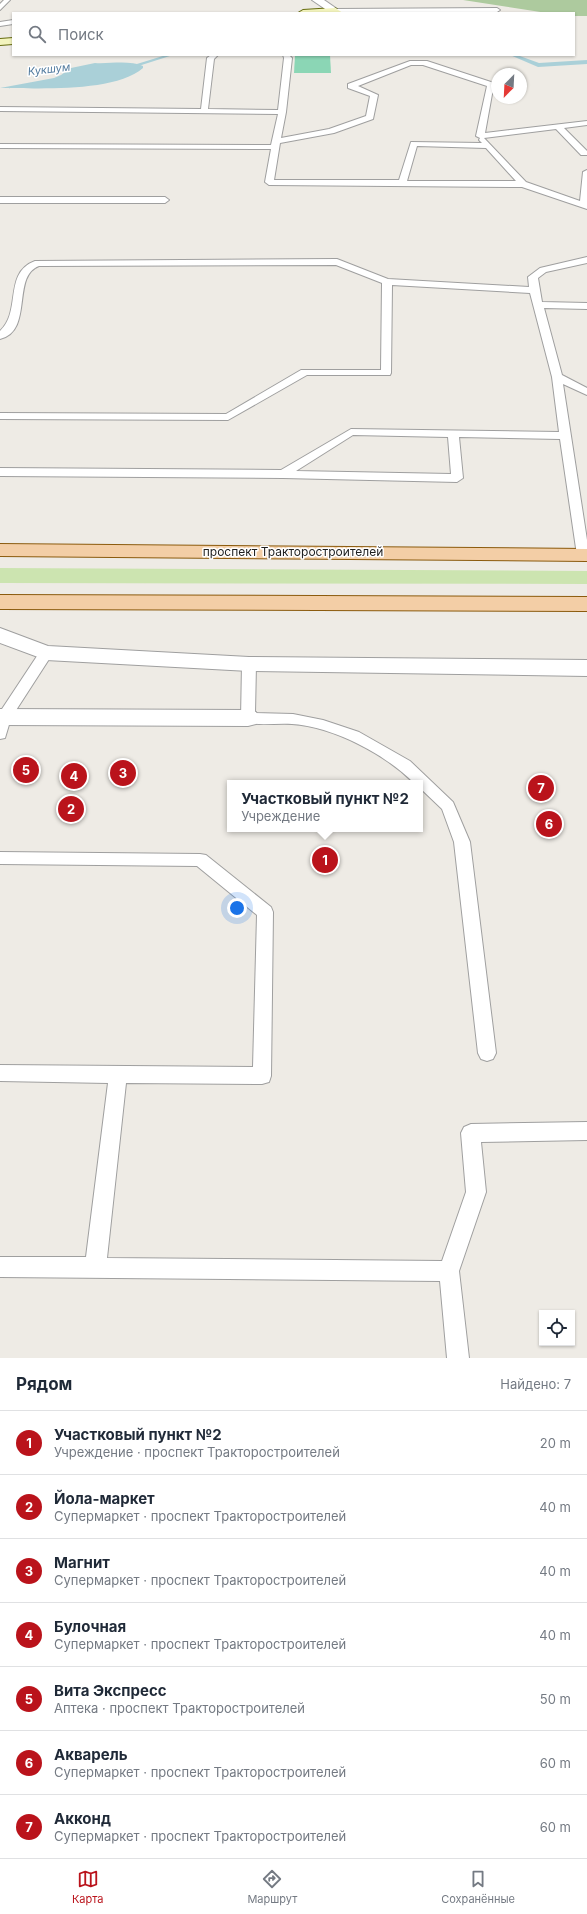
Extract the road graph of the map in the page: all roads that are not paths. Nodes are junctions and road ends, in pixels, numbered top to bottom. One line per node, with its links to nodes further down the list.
1 (7, 0): 3 (lane)
2 (317, 0): 6 (street)
3 (0, 8)
4 (497, 10): 5 (lane)
5 (368, 11): 6 (lane); 7 (lane)
6 (336, 12)
7 (362, 12)
8 (12, 22): 9 (lane)
9 (0, 24)
10 (12, 40): 11 (street)
11 (0, 42)
12 (12, 46): 13 (street)
13 (0, 48)
14 (214, 56): 17 (lane)
15 (287, 56): 18 (lane)
16 (0, 109): 17 (lane)
17 (204, 111): 18 (lane)
18 (282, 112): 22 (lane)
19 (587, 123): 20 (lane)
20 (558, 127): 21 (lane); 25 (lane)
21 (480, 136): 22 (lane); 24 (lane)
22 (275, 144): 23 (lane); 27 (lane)
23 (0, 146)
24 (489, 146): 27 (lane); 28 (lane)
25 (587, 152)
26 (587, 172): 31 (lane)
27 (402, 184): 28 (lane)
28 (523, 184): 31 (lane)
29 (0, 200): 30 (lane)
30 (165, 200)
31 (585, 206)
32 (587, 260): 34 (lane)
33 (387, 282): 34 (lane); 37 (lane); 40 (lane)
34 (534, 290): 35 (lane)
35 (538, 306): 36 (lane); 38 (lane)
36 (587, 306)
37 (0, 336)
38 (557, 377): 39 (lane); 42 (lane)
39 (587, 392)
40 (0, 416)
41 (453, 434): 42 (lane); 44 (lane); 44 (lane)
42 (566, 436): 46 (lane)
43 (0, 472): 44 (lane)
44 (283, 474)
45 (0, 550): 46 (main road, проспект Тракторостроителей)
46 (585, 555)
47 (0, 602): 48 (main road)
48 (587, 604)
49 (0, 635): 50 (street)
50 (46, 653): 51 (street); 54 (lane)
51 (249, 664): 52 (street); 53 (lane)
52 (587, 668)
53 (248, 718): 54 (street); 55 (lane)
54 (1, 723)
55 (421, 780)
56 (423, 782): 58 (lane)
57 (0, 858): 60 (lane)
58 (487, 1053)
59 (0, 1073): 60 (lane)
60 (118, 1074): 63 (lane)
61 (587, 1132): 64 (lane)
62 (0, 1267): 63 (lane)
63 (94, 1269): 64 (lane)
64 (449, 1271): 65 (lane)
65 (458, 1358)

